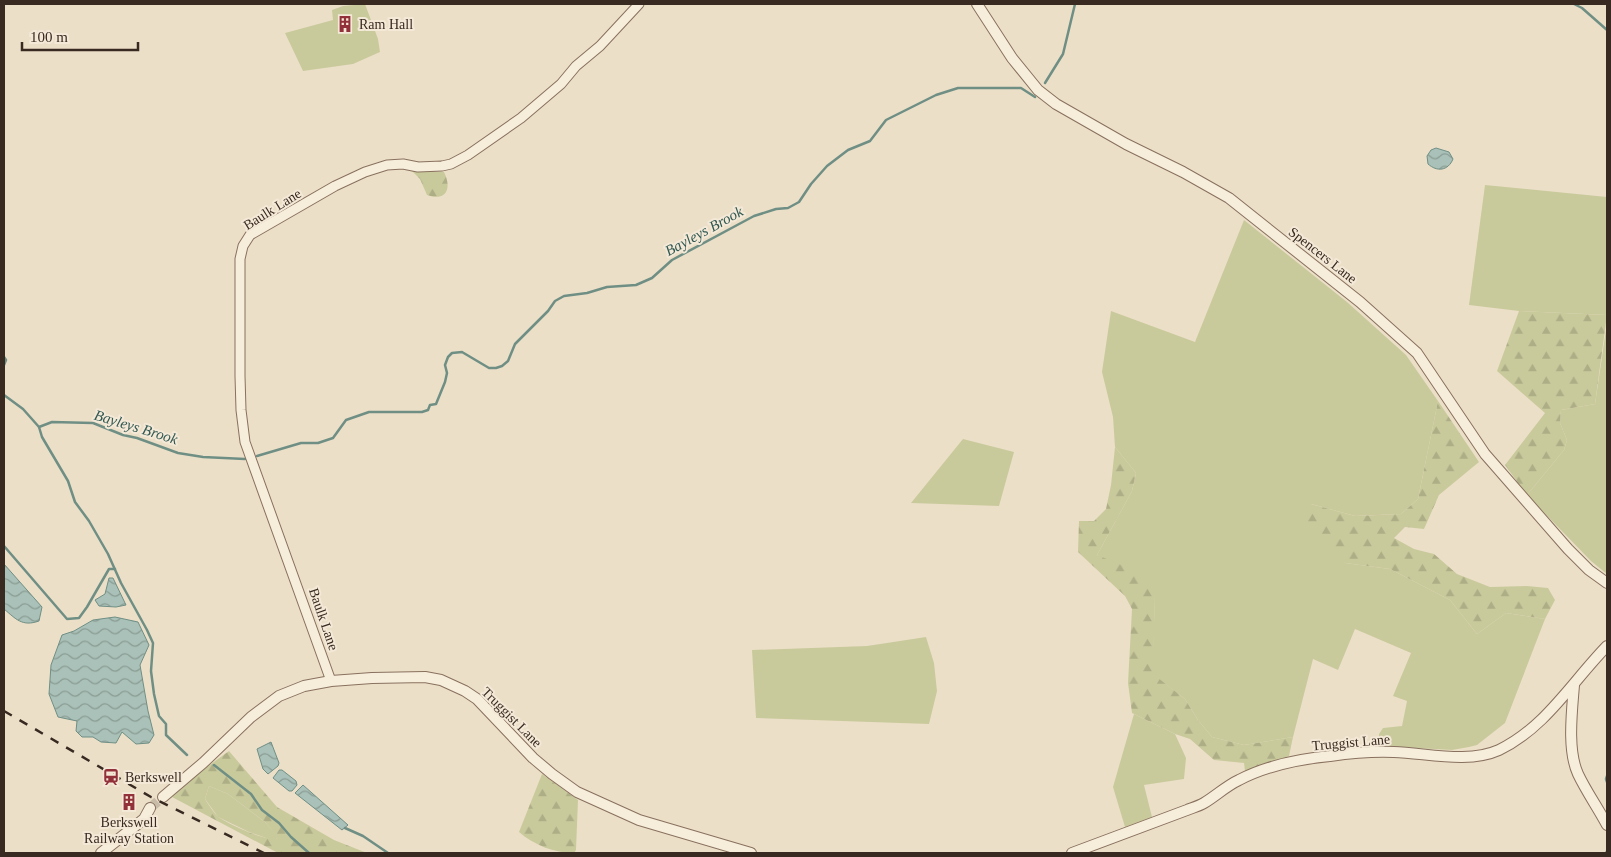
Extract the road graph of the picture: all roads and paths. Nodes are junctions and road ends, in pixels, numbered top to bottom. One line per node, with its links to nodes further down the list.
1 (639, 4): 5 (street, Baulk Lane)
2 (977, 4): 3 (street, Spencers Lane)
3 (1607, 583)
4 (1607, 646): 6 (street, Truggist Lane)
5 (331, 681): 9 (street, Truggist Lane); 13 (street, Truggist Lane)
6 (1574, 685): 7 (street, Truggist Lane); 8 (street)
7 (1558, 704): 8 (street); 14 (street, Truggist Lane)
8 (1572, 712): 11 (street)
9 (163, 797)
10 (150, 808): 12 (street)
11 (1607, 825)
12 (101, 853)
13 (751, 853)
14 (1072, 853)

